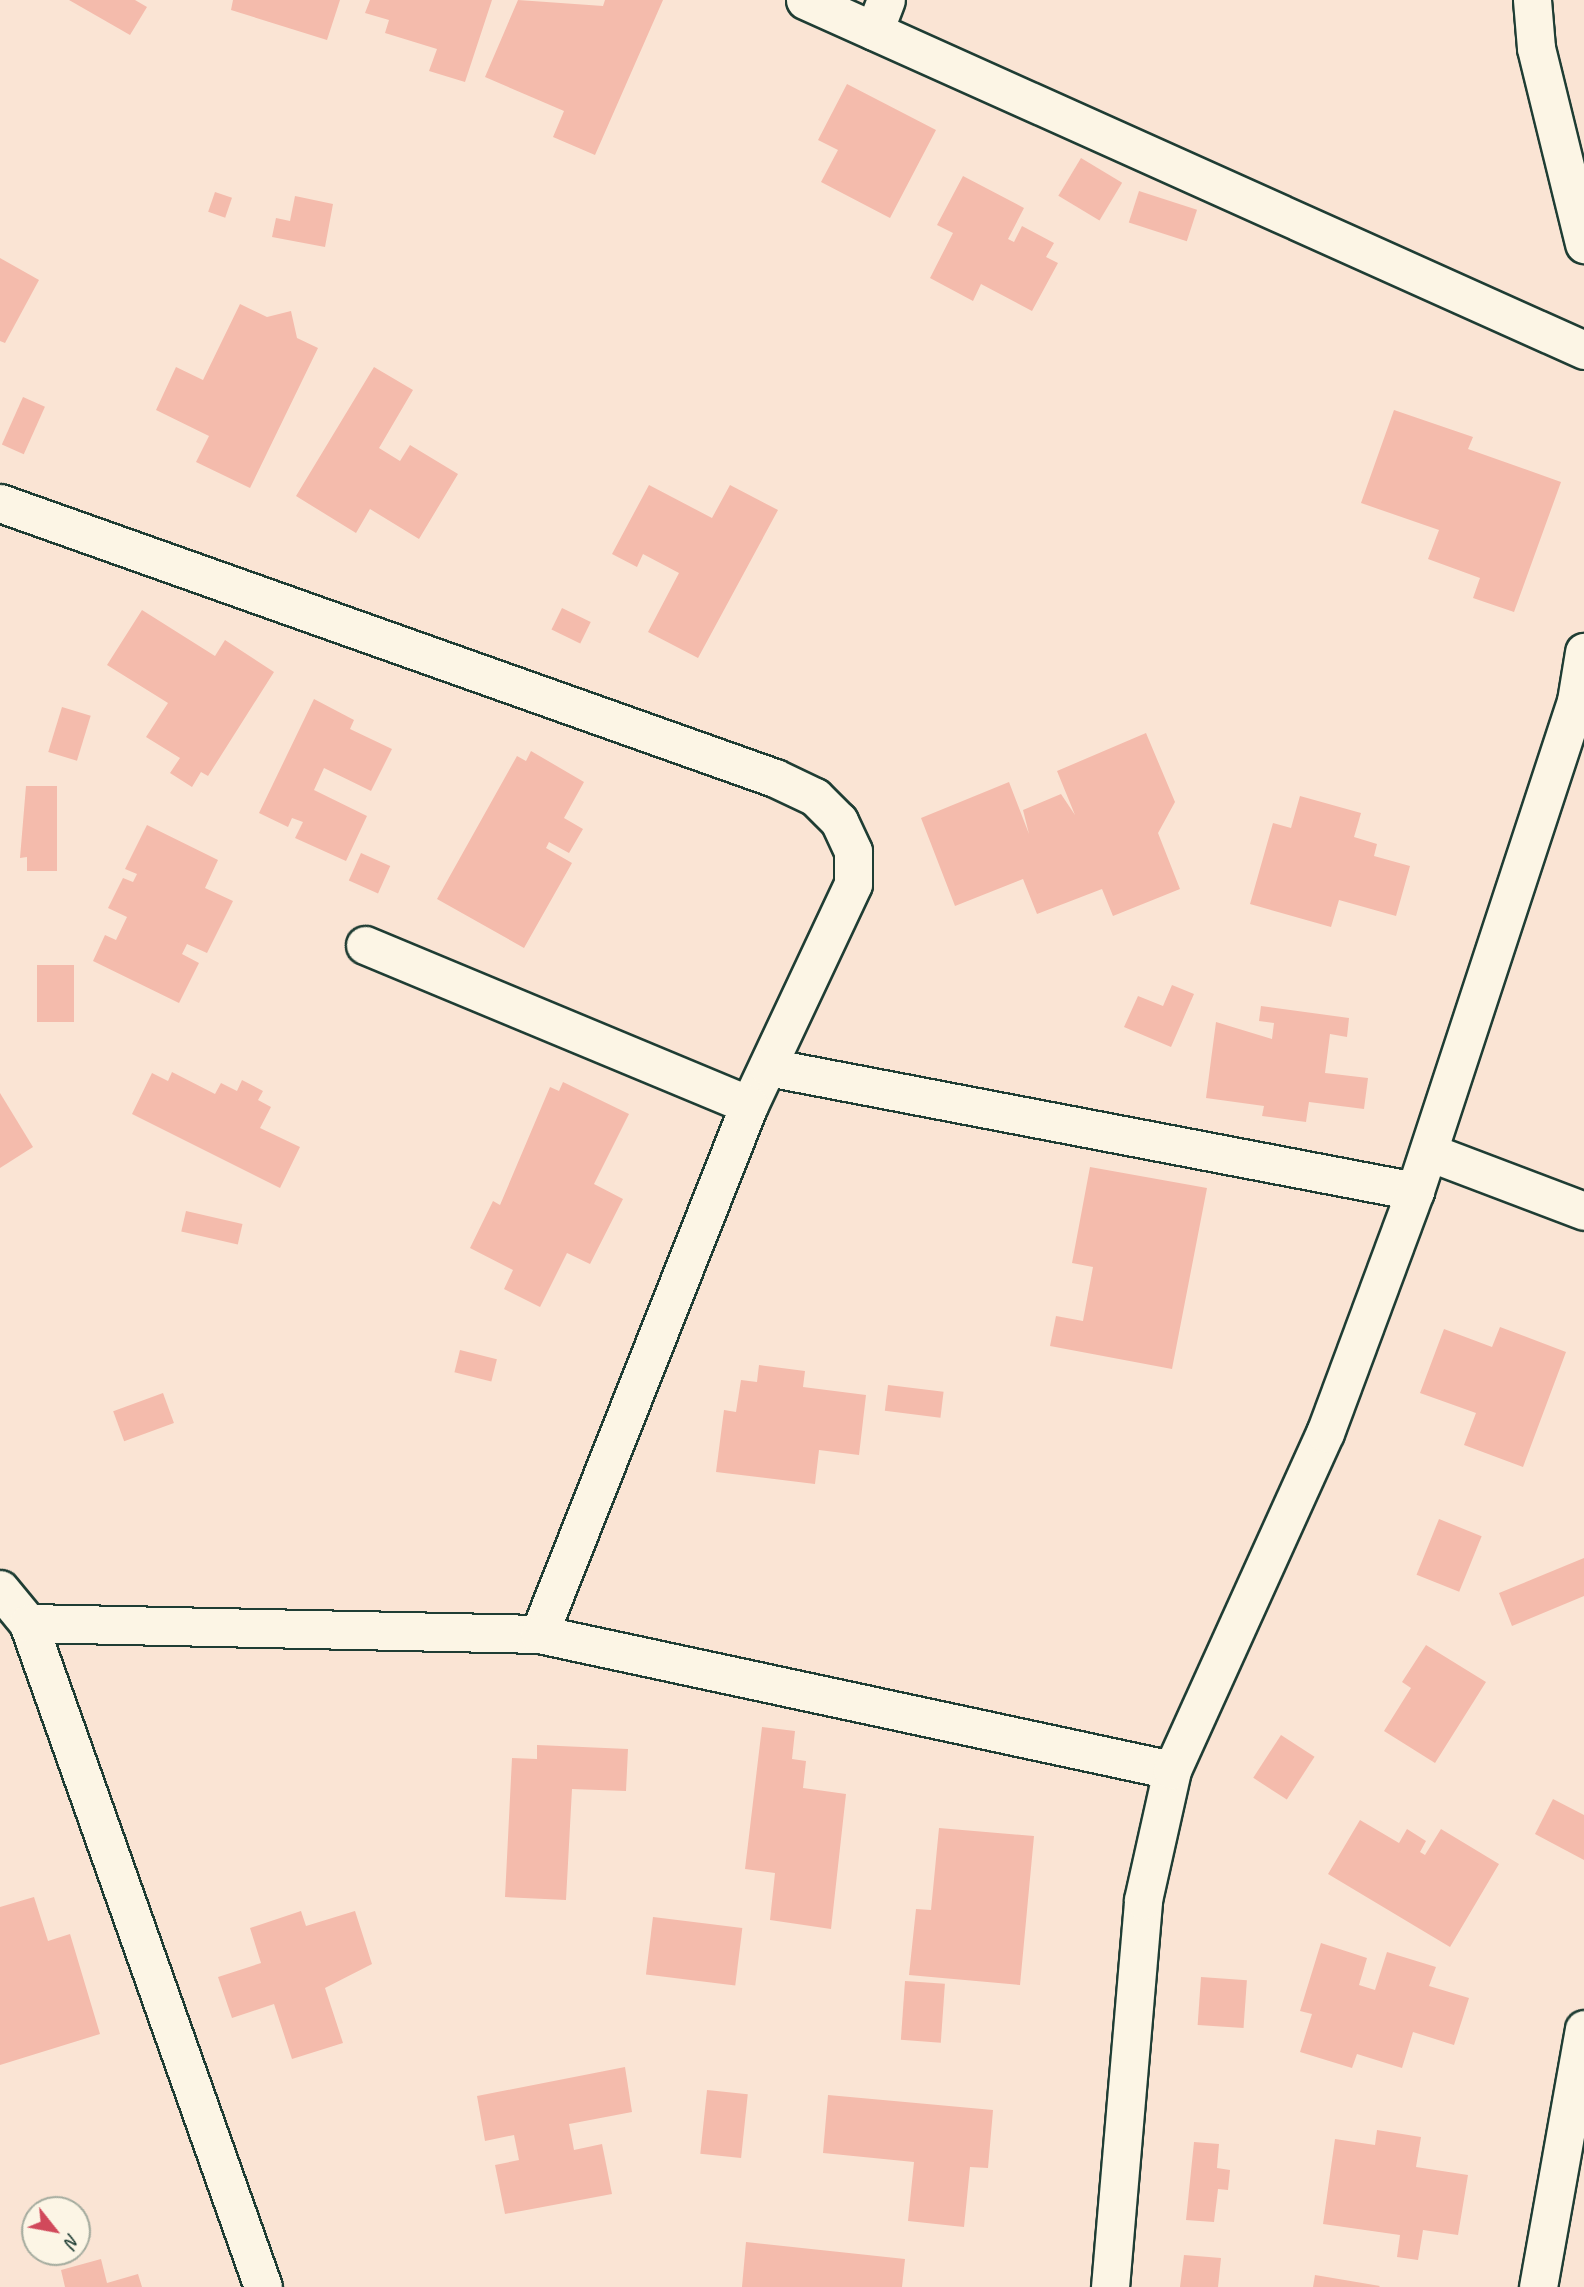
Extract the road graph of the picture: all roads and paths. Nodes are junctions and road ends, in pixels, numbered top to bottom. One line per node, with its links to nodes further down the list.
1 (806, 0): 3 (street)
2 (1532, 0): 4 (street)
3 (880, 15): 5 (street)
4 (1584, 244)
5 (1584, 350)
6 (0, 503): 9 (street)
7 (1584, 652): 11 (street)
8 (365, 945): 10 (street)
9 (768, 1067): 10 (street); 12 (street)
10 (749, 1105): 16 (street)
11 (1429, 1152): 12 (street); 13 (street)
12 (1415, 1191): 17 (street)
13 (1584, 1211)
14 (0, 1589): 15 (street)
15 (28, 1623): 16 (street); 19 (street)
16 (539, 1634): 17 (street)
17 (1172, 1770): 20 (street)
18 (1584, 2029): 21 (street)
19 (263, 2287)
20 (1110, 2287)
21 (1538, 2287)

